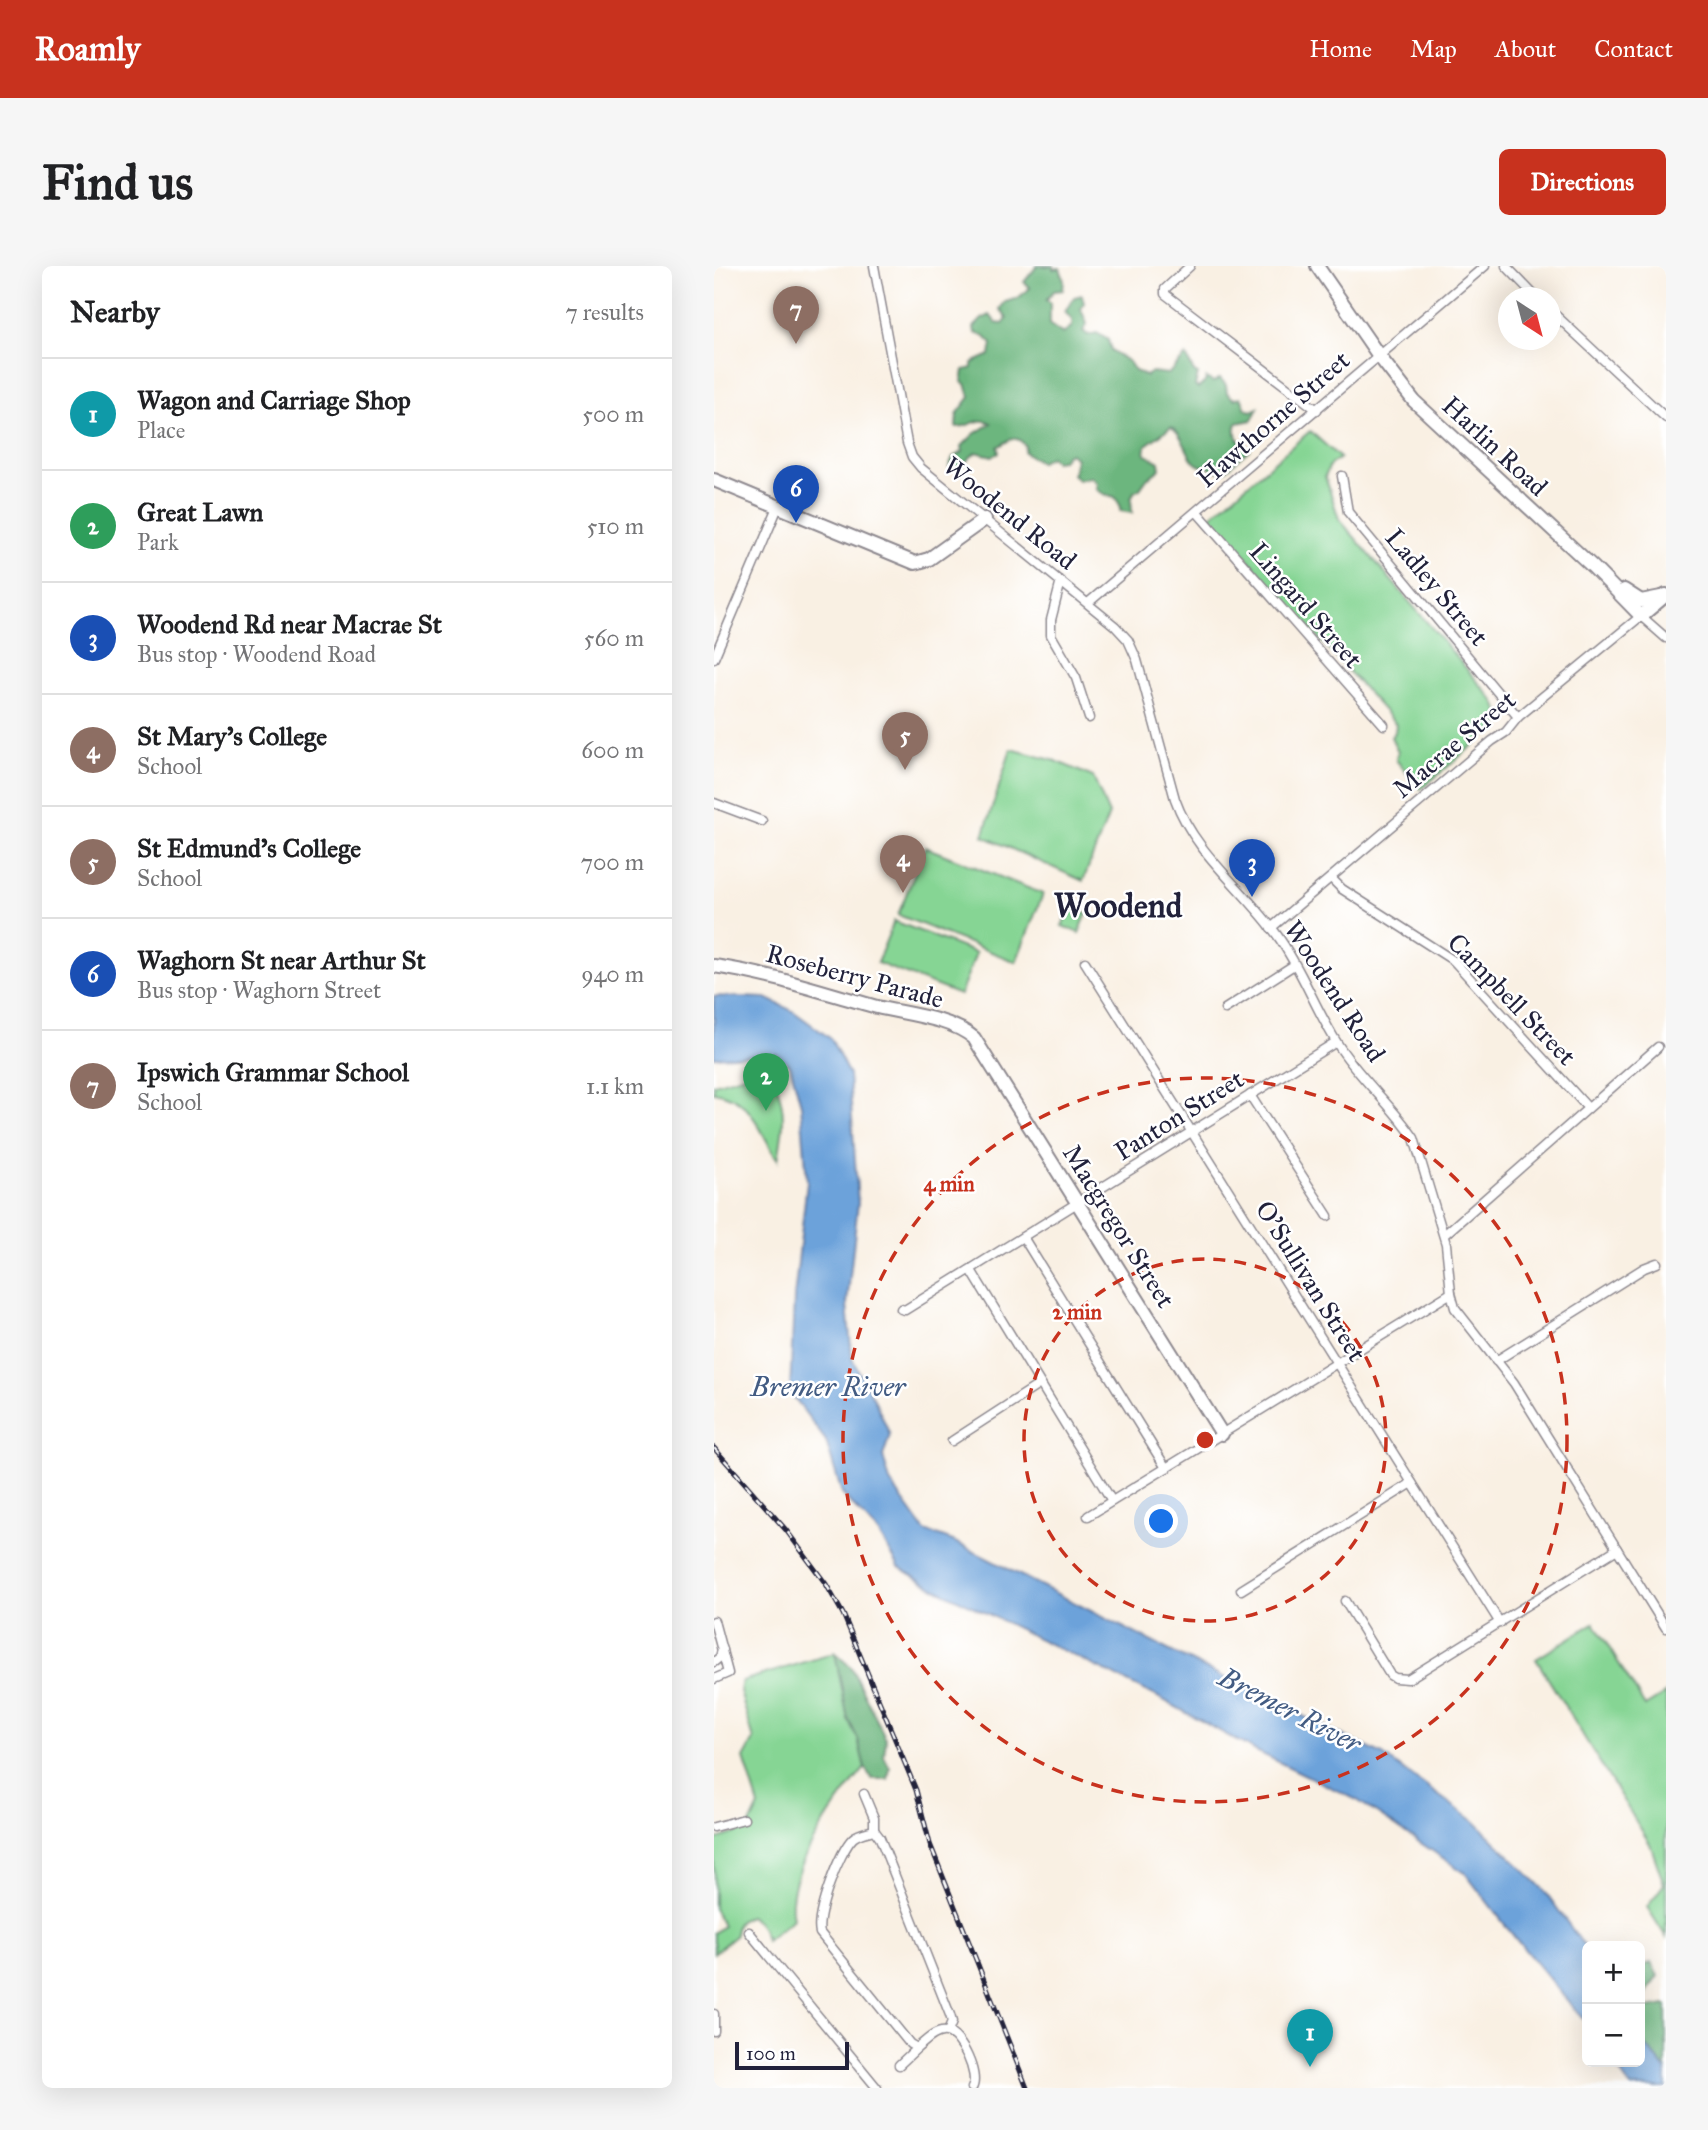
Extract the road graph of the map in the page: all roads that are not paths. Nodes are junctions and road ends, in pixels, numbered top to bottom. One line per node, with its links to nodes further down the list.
1 (874, 266): 15 (street, Woodend Road)
2 (1190, 266): 9 (street)
3 (1317, 266): 8 (street, Harlin Road)
4 (1485, 266): 8 (street, Hawthorne Street)
5 (1506, 266): 6 (street)
6 (1526, 287)
7 (1561, 320): 10 (street)
8 (1379, 356): 9 (street, Hawthorne Street); 16 (street, Harlin Road)
9 (1317, 410): 14 (street, Hawthorne Street)
10 (1666, 418)
11 (1342, 476): 23 (street, Ladley Street)
12 (714, 480): 13 (street)
13 (778, 507): 15 (street); 22 (street)
14 (1196, 512): 19 (street, Hawthorne Street); 25 (street, Lingard Street)
15 (985, 519): 17 (street, Woodend Road)
16 (1593, 566): 18 (street); 20 (street, Harlin Road)
17 (1061, 582): 19 (street, Woodend Road); 24 (street)
18 (1665, 596): 20 (street, Macrae Street)
19 (1088, 603): 29 (street, Woodend Road)
20 (1641, 616): 21 (street, Harlin Road); 23 (street, Macrae Street)
21 (1666, 638)
22 (714, 658)
23 (1518, 717): 28 (street, Macrae Street)
24 (1089, 718)
25 (1384, 725)
26 (714, 803): 27 (street)
27 (762, 821)
28 (1331, 878): 29 (street, Macrae Street); 38 (street, Campbell Street)
29 (1271, 928): 31 (street, Woodend Road)
30 (1085, 961): 39 (street, O'Sullivan Street)
31 (1294, 965): 33 (street); 34 (street, Woodend Road)
32 (714, 966): 35 (street, Roseberry Parade)
33 (1225, 1009)
34 (1336, 1042): 37 (street, Panton Street); 42 (street, Woodend Road)
35 (978, 1043): 40 (street, Macgregor Street)
36 (1658, 1047): 38 (street)
37 (1250, 1095): 39 (street, Panton Street); 41 (street)
38 (1588, 1108): 42 (street)
39 (1192, 1131): 40 (street, Panton Street); 49 (street, O'Sullivan Street)
40 (1078, 1203): 43 (street, Panton Street); 51 (street, Macgregor Street)
41 (1328, 1216)
42 (1444, 1235): 46 (street, Woodend Road)
43 (1023, 1237): 45 (street, Panton Street); 53 (street)
44 (1657, 1263): 48 (street)
45 (971, 1270): 47 (street, Panton Street); 50 (street)
46 (1451, 1293): 48 (street, Woodend Road); 49 (street)
47 (901, 1309)
48 (1496, 1361): 57 (street, Woodend Road)
49 (1338, 1362): 51 (street); 54 (street, O'Sullivan Street)
50 (1040, 1384): 52 (street); 55 (street)
51 (1222, 1434): 53 (street)
52 (951, 1441)
53 (1166, 1468): 55 (street)
54 (1412, 1483): 58 (street); 61 (street, O'Sullivan Street)
55 (1112, 1501): 56 (street)
56 (1088, 1516)
57 (1617, 1549): 61 (street); 62 (street, Woodend Road)
58 (1241, 1590)
59 (1345, 1601): 61 (street)
60 (714, 1621): 63 (street)
61 (1500, 1623)
62 (1666, 1628)
63 (722, 1647): 64 (street); 65 (street)
64 (714, 1662)
65 (714, 1679)
66 (864, 1794): 69 (street)
67 (744, 1819): 68 (street)
68 (714, 1827)
69 (874, 1830): 73 (street); 74 (street)
70 (749, 1932): 76 (street)
71 (714, 2014): 72 (street)
72 (714, 2031)
73 (948, 2032): 74 (street); 77 (street)
74 (917, 2048): 75 (street)
75 (899, 2065)
76 (877, 2088)
77 (972, 2088)

